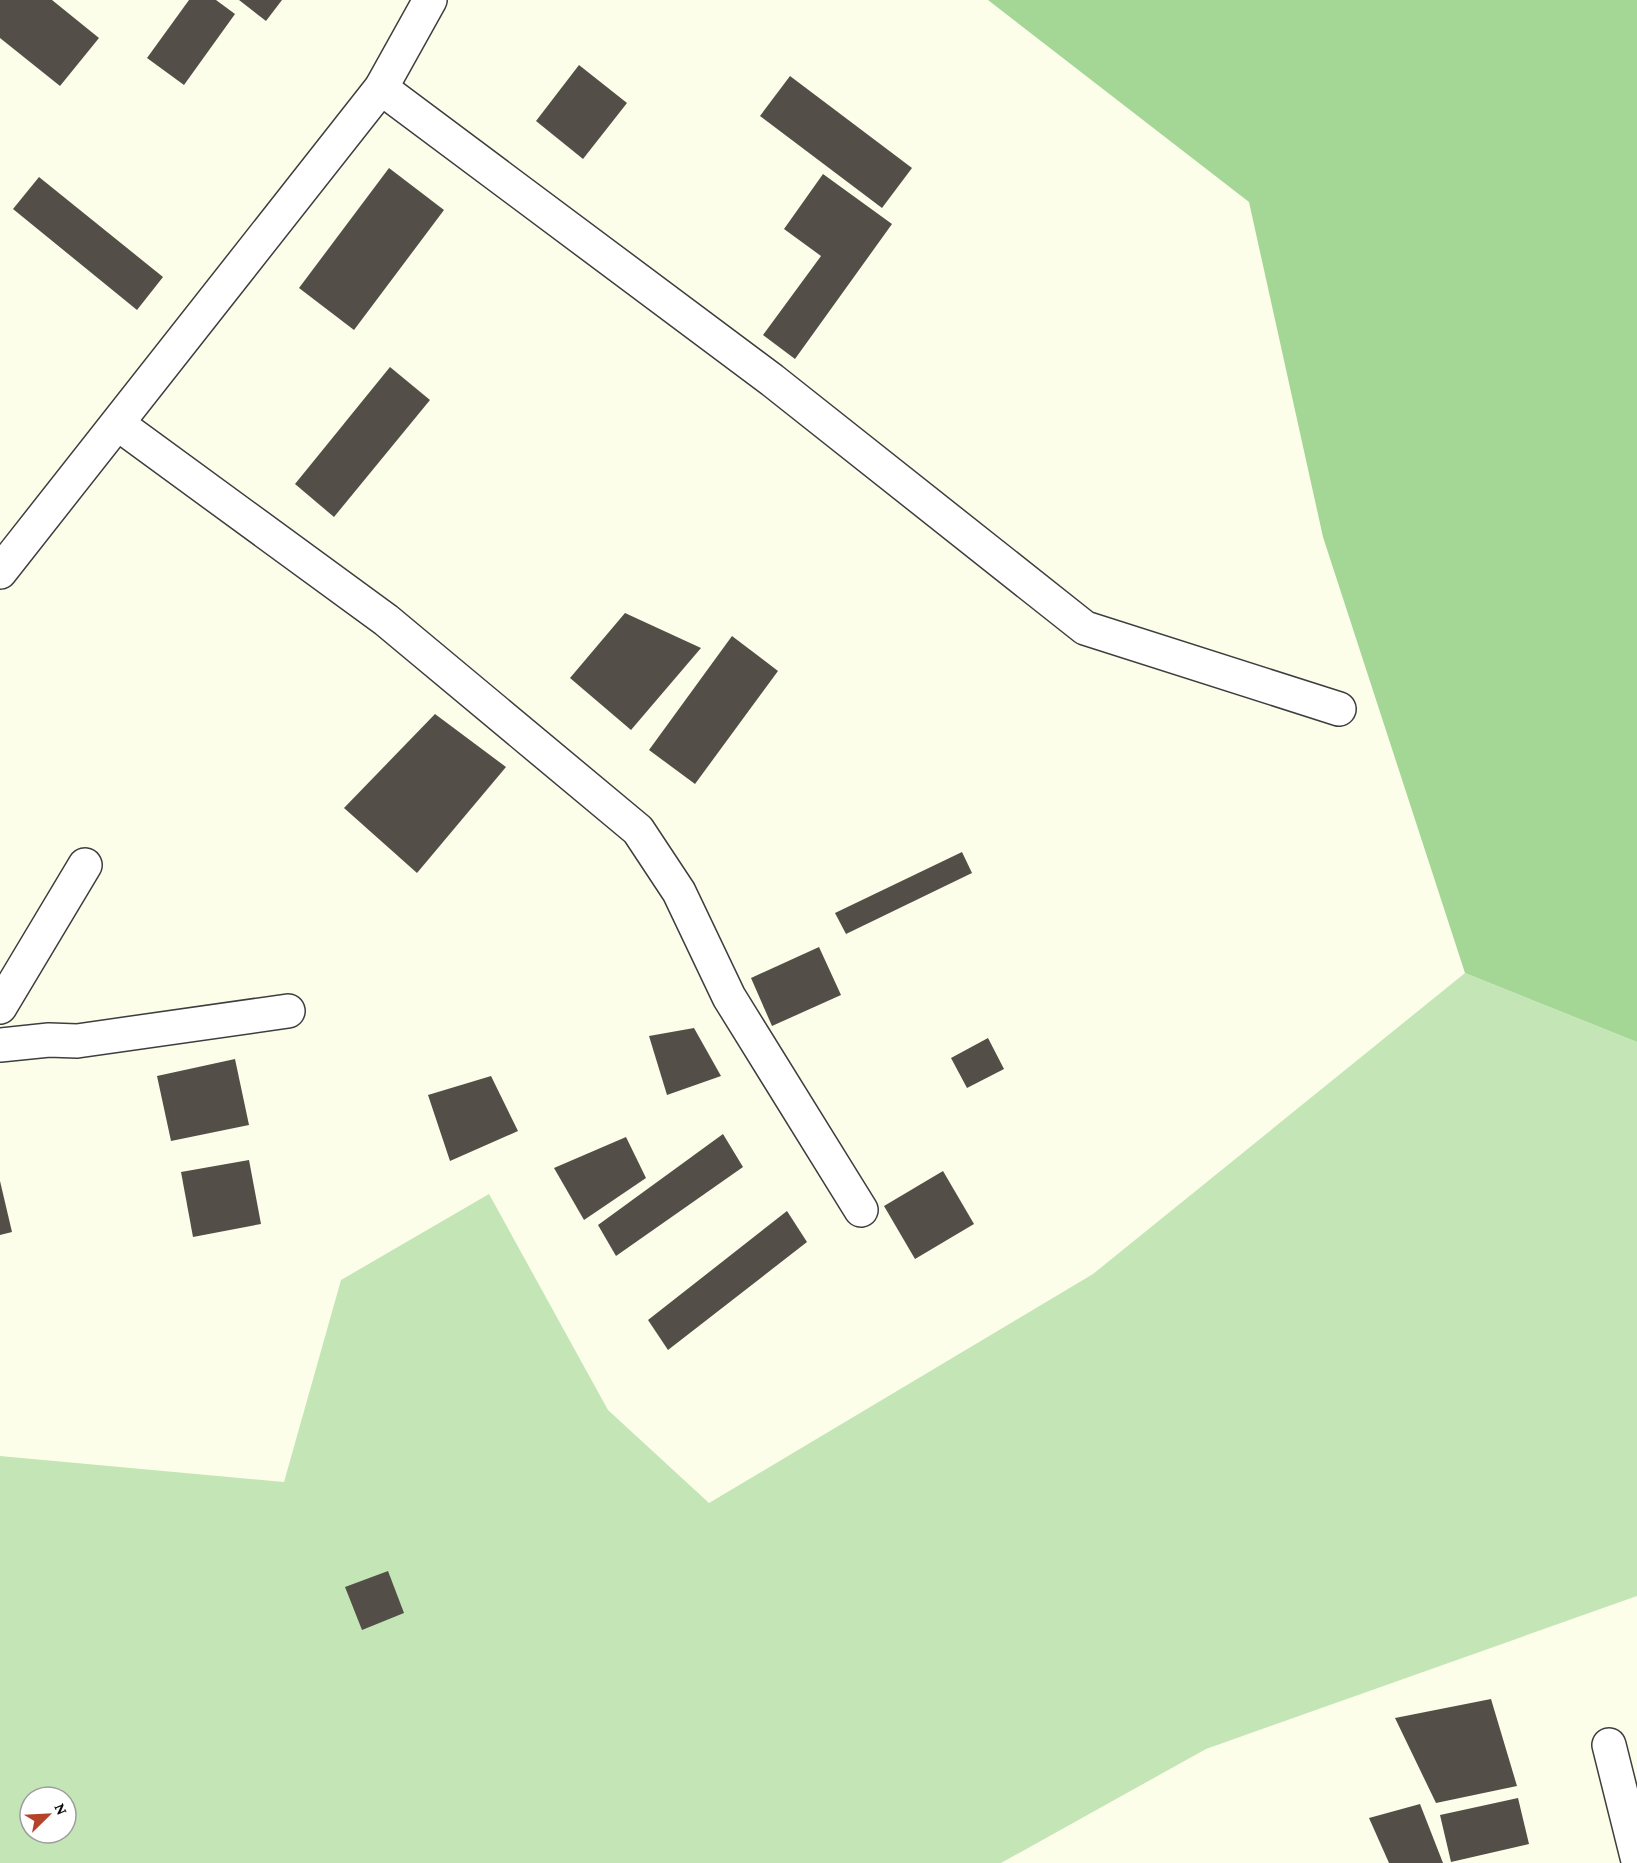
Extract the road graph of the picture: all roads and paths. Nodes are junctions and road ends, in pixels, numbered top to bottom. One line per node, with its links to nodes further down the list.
1 (430, 0): 2 (street)
2 (381, 88): 3 (street); 5 (street)
3 (117, 424): 4 (street); 10 (street)
4 (0, 572)
5 (1339, 709)
6 (85, 865): 7 (street)
7 (0, 1007)
8 (288, 1011): 9 (street)
9 (0, 1045)
10 (861, 1210)
11 (1609, 1745): 12 (street)
12 (1637, 1857)

